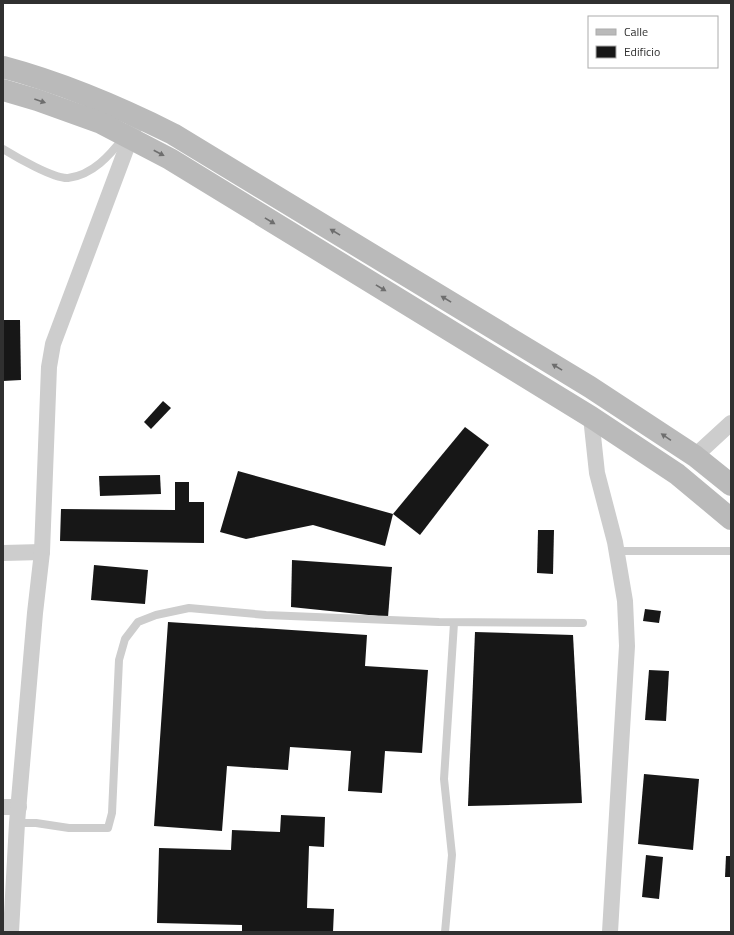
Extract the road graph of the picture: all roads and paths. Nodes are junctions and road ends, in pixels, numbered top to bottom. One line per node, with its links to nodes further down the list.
1 (3, 67): 3 (main road)
2 (3, 90): 4 (main road, one-way to 4)
3 (139, 117): 4 (street); 8 (main road, one-way to 3)
4 (128, 137): 5 (lane); 6 (main road, one-way to 6); 13 (street)
5 (3, 149)
6 (591, 417): 10 (main road); 11 (street)
7 (731, 422): 8 (street)
8 (695, 456): 9 (main road)
9 (731, 485)
10 (731, 519)
11 (617, 551): 12 (lane); 20 (street)
12 (731, 551)
13 (42, 552): 14 (street); 17 (street)
14 (3, 553)
15 (454, 623): 16 (lane); 17 (lane); 19 (lane)
16 (584, 623)
17 (13, 812): 18 (street)
18 (11, 932)
19 (445, 932)
20 (610, 932)

